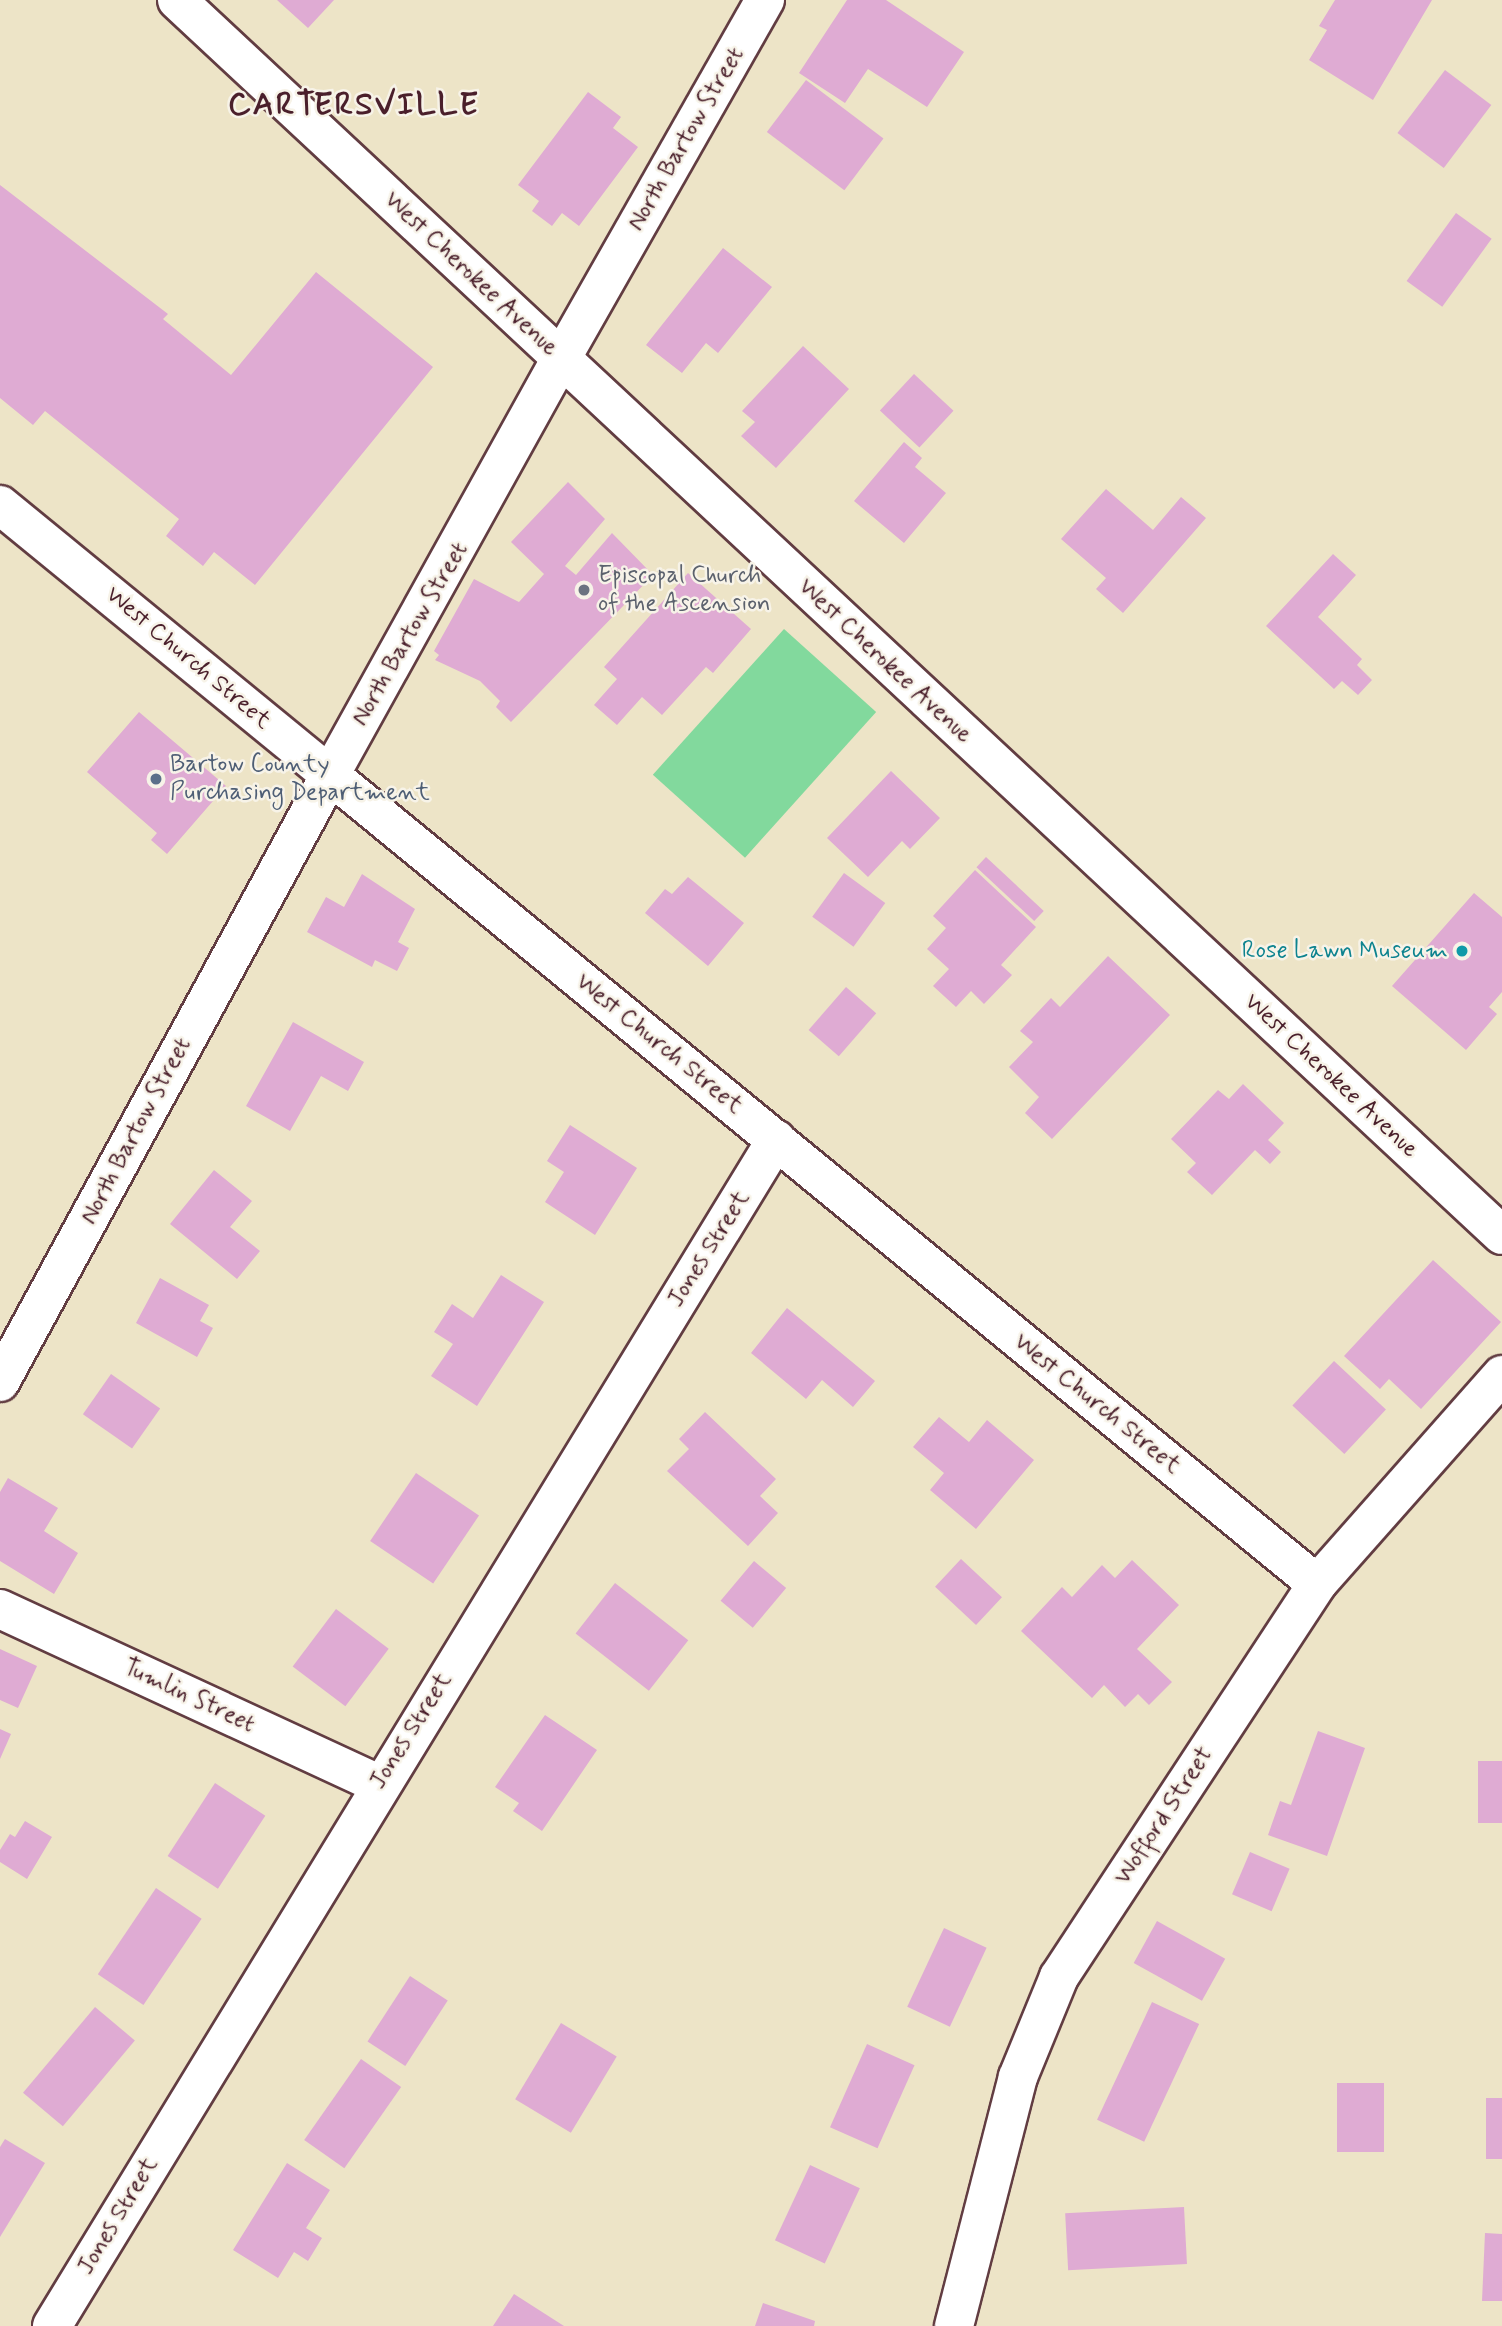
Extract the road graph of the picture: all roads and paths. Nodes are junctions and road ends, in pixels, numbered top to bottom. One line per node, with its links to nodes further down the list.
1 (177, 0): 3 (street, West Cherokee Avenue)
2 (765, 0): 3 (street, North Bartow Street)
3 (561, 359): 5 (street, North Bartow Street); 7 (street, West Cherokee Avenue)
4 (0, 505): 5 (street, West Church Street)
5 (330, 775): 6 (street, West Church Street); 9 (street, North Bartow Street)
6 (776, 1140): 10 (street, West Church Street); 12 (street, Jones Street)
7 (1502, 1235)
8 (1502, 1375): 10 (street, Wofford Street)
9 (0, 1382)
10 (1317, 1584): 14 (street, Wofford Street)
11 (0, 1609): 12 (street, Tumlin Street)
12 (379, 1784): 13 (street, Jones Street)
13 (52, 2326)
14 (954, 2326)

